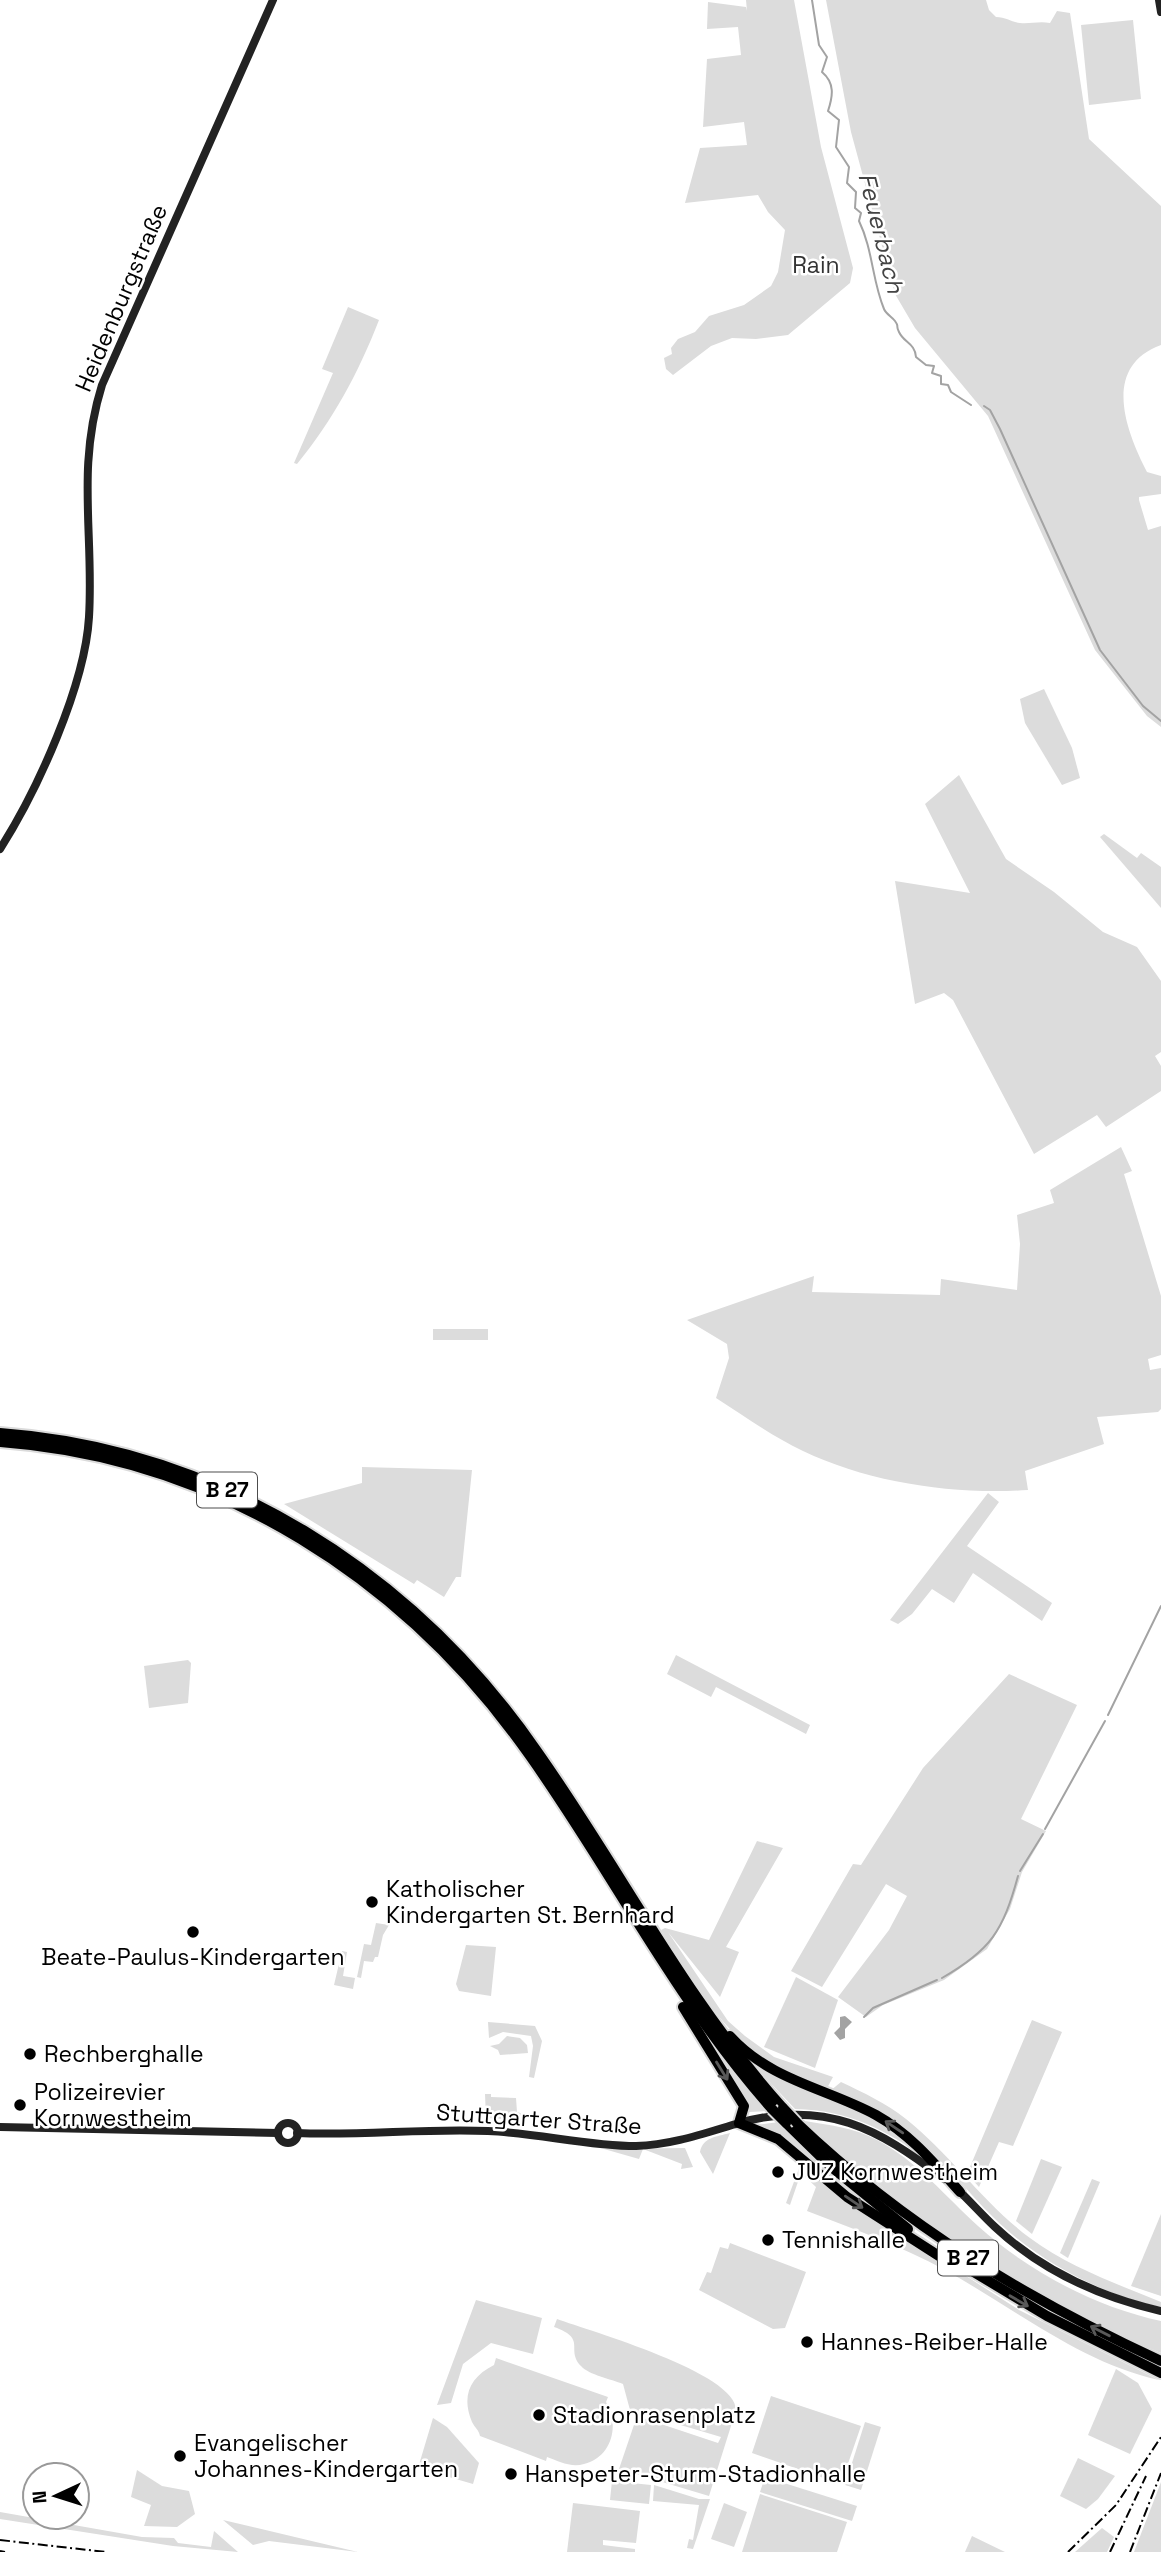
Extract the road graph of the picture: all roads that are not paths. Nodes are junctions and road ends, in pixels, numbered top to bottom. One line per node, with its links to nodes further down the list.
1 (273, 0): 4 (main road, Heidenburgstraße)
2 (1159, 0): 3 (main road)
3 (1161, 12)
4 (0, 849)
5 (0, 1433): 7 (highway, B 27)
6 (0, 1442): 7 (highway, B 27)
7 (421, 1622): 8 (highway, B 27)
8 (441, 1641): 9 (highway, B 27); 10 (highway, B 27)
9 (653, 1950): 11 (highway, B 27); 12 (highway, one-way to 12)
10 (699, 2005): 11 (highway, B 27); 18 (highway, one-way to 10)
11 (777, 2111): 12 (main road, Stuttgarter Straße); 13 (highway, B 27, bridge); 17 (main road, Stuttgarter Straße)
12 (738, 2123): 16 (main road, Stuttgarter Straße); 19 (highway, B 27, one-way to 19)
13 (792, 2123): 19 (highway, B 27); 22 (highway, B 27, one-way to 13)
14 (0, 2127): 15 (main road, Stuttgarter Straße)
15 (278, 2133): 16 (main road, Stuttgarter Straße); 16 (main road, Stuttgarter Straße)
16 (298, 2133)
17 (925, 2164): 18 (main road); 21 (main road)
18 (960, 2192): 20 (main road)
19 (951, 2258): 23 (highway, B 27, one-way to 23)
20 (1161, 2311)
21 (1161, 2317)
22 (1161, 2361)
23 (1161, 2373)

